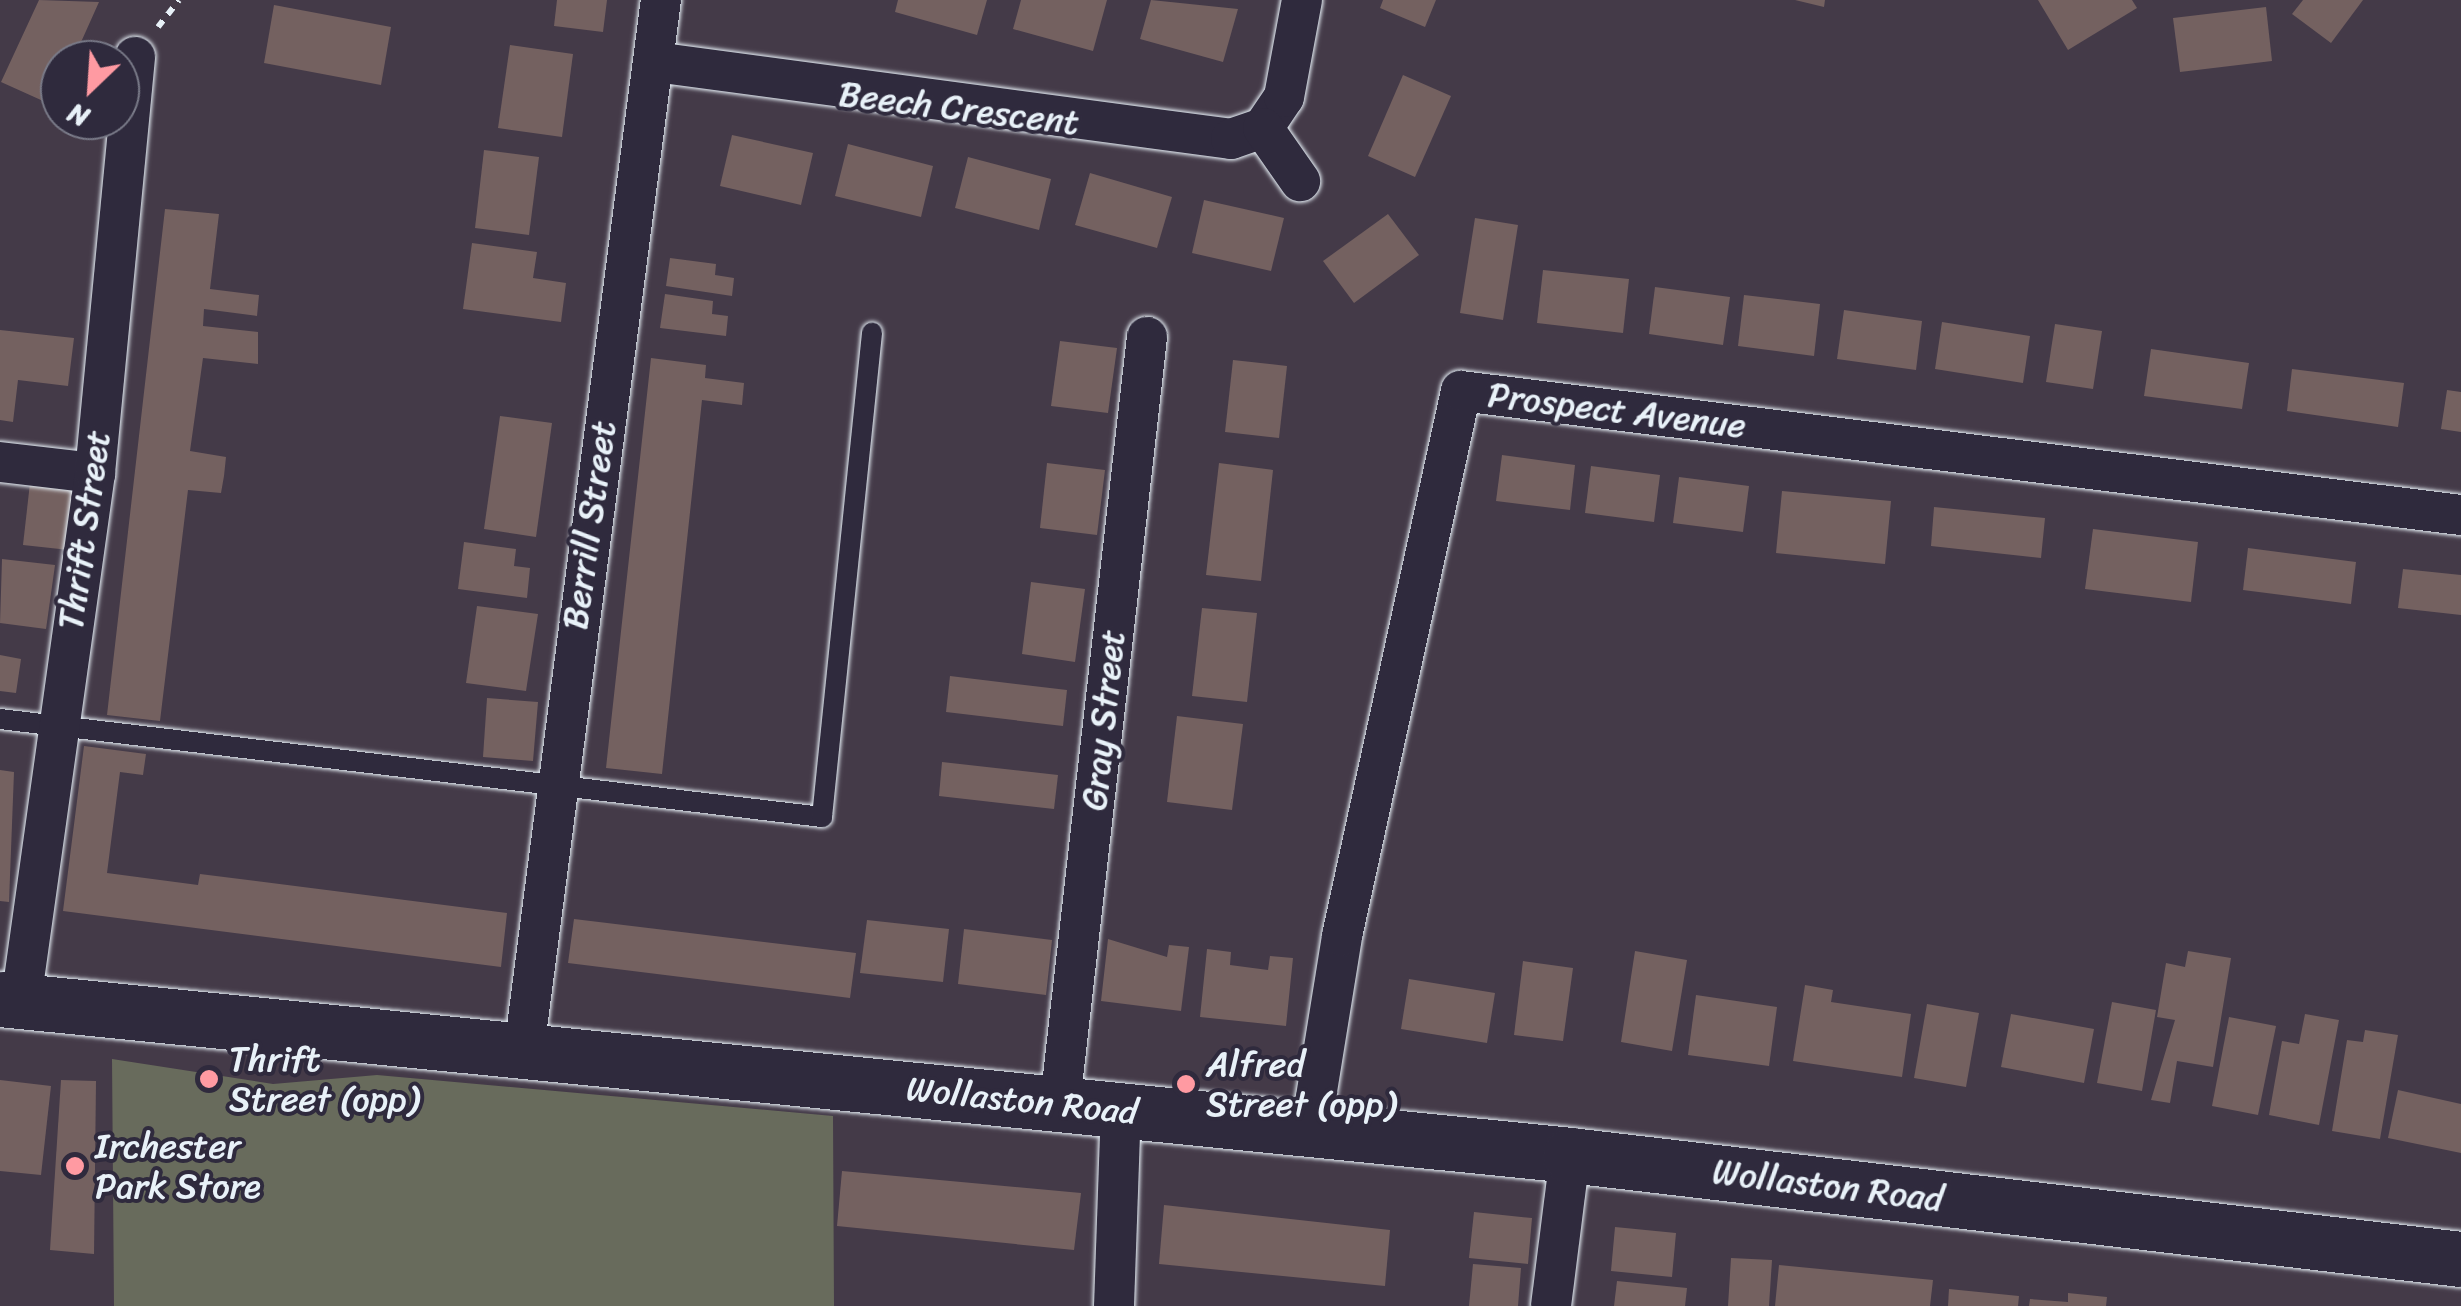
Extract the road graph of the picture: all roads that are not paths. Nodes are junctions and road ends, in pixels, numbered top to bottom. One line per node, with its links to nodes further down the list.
1 (660, 0): 3 (street, Berrill Street)
2 (1302, 0): 4 (street)
3 (655, 62): 4 (street, Beech Crescent); 14 (street, Berrill Street)
4 (1263, 128): 6 (street)
5 (127, 140): 10 (street, Thrift Street)
6 (1300, 181)
7 (872, 333): 14 (lane)
8 (1147, 337): 17 (street, Gray Street)
9 (0, 462): 10 (street)
10 (95, 473): 13 (street, Thrift Street)
11 (2461, 515): 19 (street, Prospect Avenue)
12 (0, 718): 13 (lane)
13 (55, 725): 14 (lane); 15 (street, Thrift Street)
14 (552, 784): 16 (street, Berrill Street)
15 (11, 1000): 16 (main road, Wollaston Road)
16 (524, 1050): 17 (main road, Wollaston Road)
17 (1060, 1104): 18 (main road, Wollaston Road)
18 (1121, 1110): 19 (main road, Wollaston Road); 22 (street)
19 (1311, 1128): 20 (main road, Wollaston Road)
20 (1570, 1155): 21 (main road, Wollaston Road); 23 (street)
21 (2461, 1260)
22 (1114, 1306)
23 (1551, 1306)

